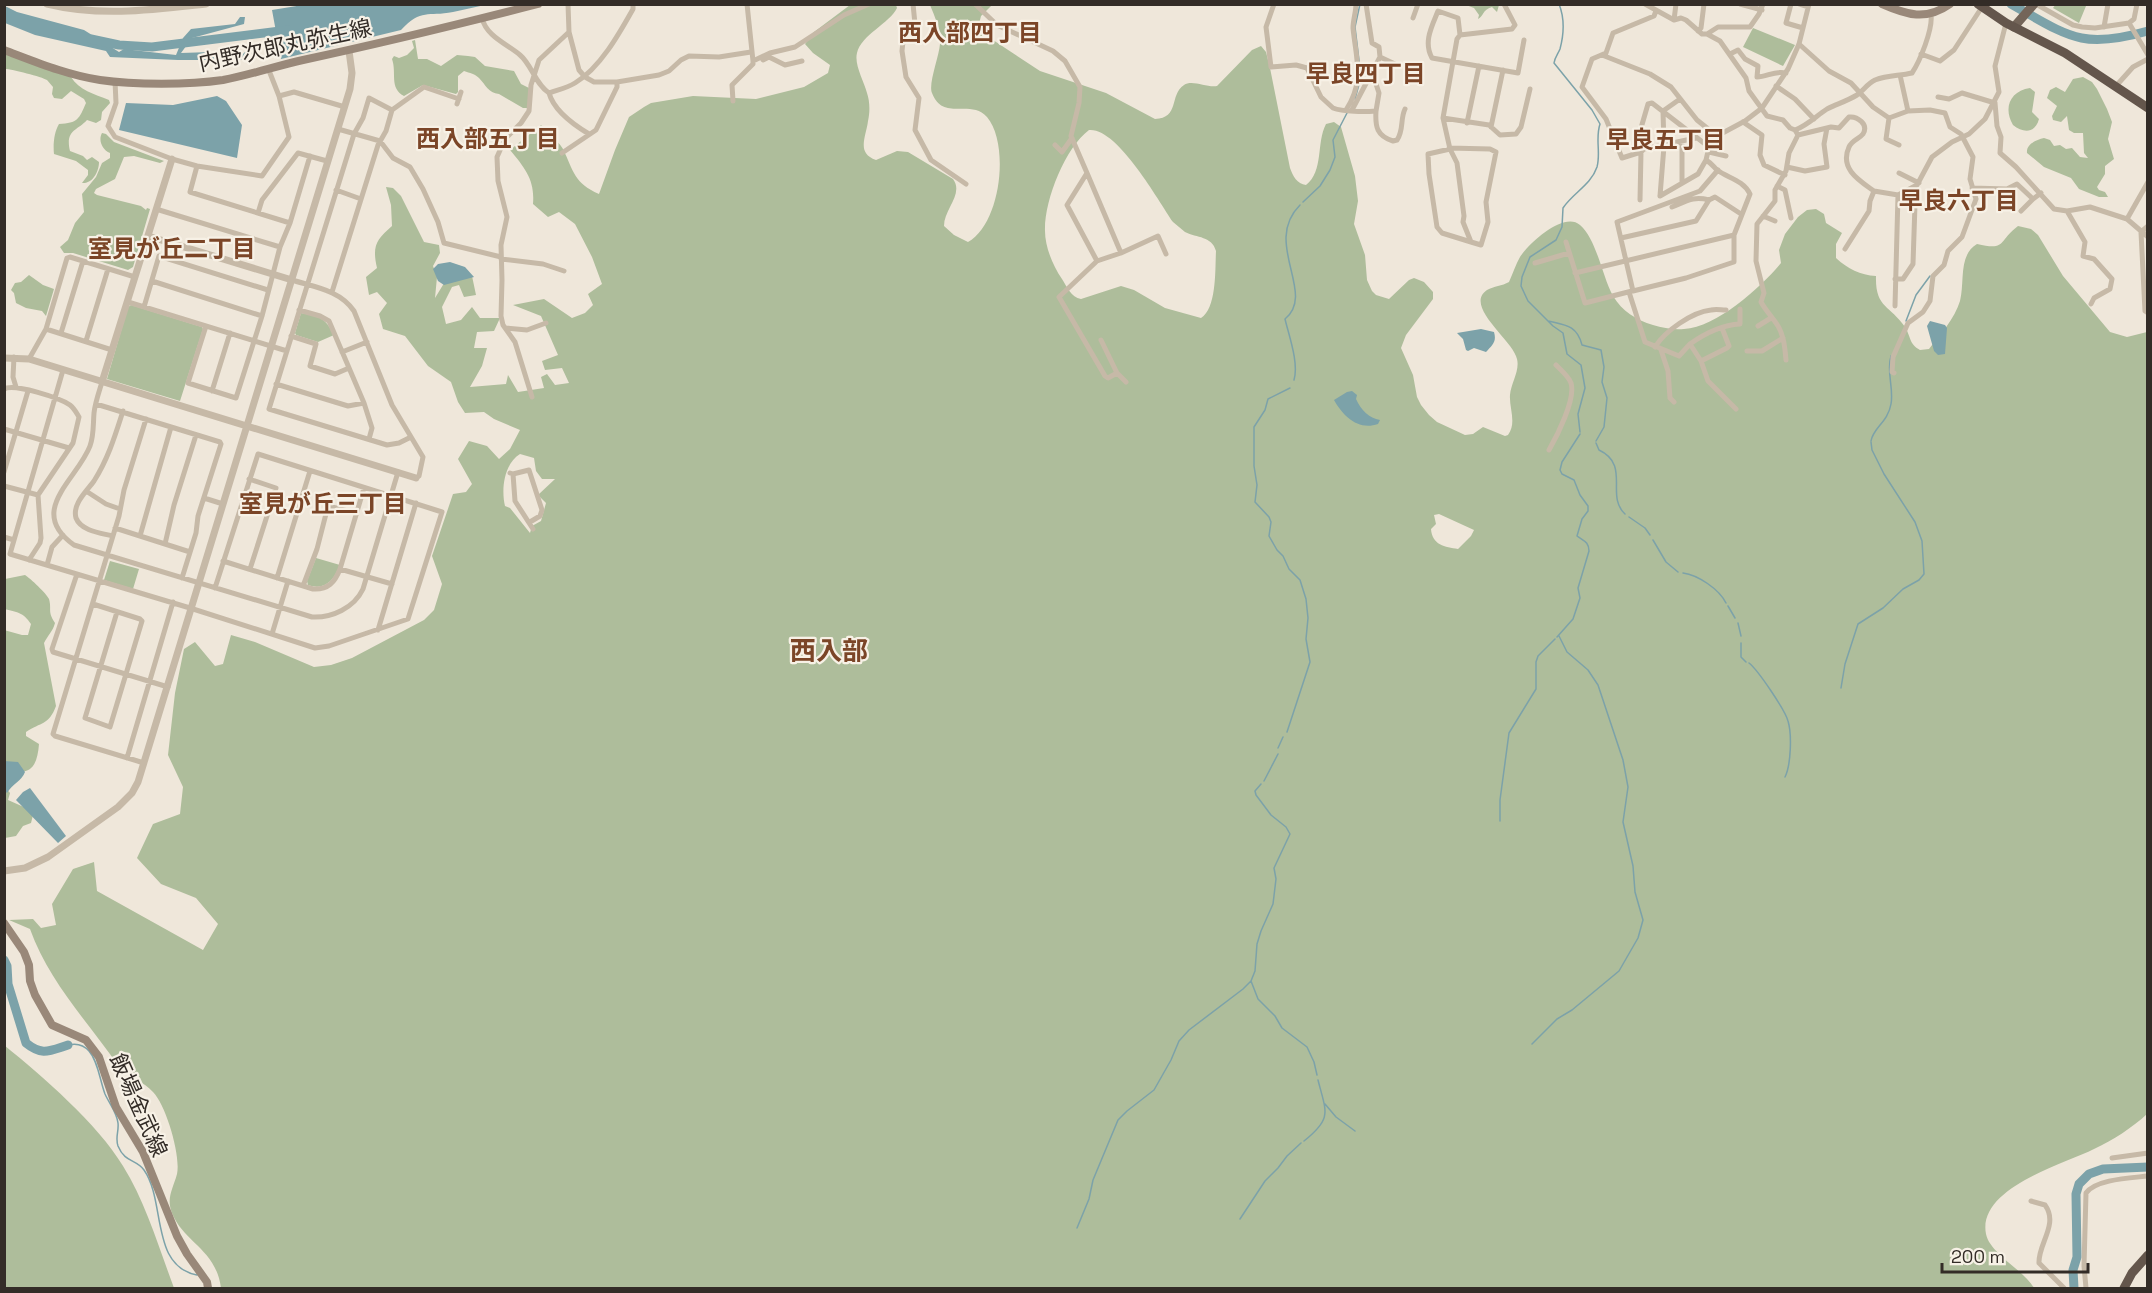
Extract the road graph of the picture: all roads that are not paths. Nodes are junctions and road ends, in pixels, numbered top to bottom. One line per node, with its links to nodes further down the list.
1 (47, 4): 29 (street)
2 (206, 4): 29 (street)
3 (538, 4): 32 (main road, 内野次郎丸弥生線)
4 (568, 4): 40 (street)
5 (633, 4): 64 (street)
6 (747, 4): 47 (street)
7 (869, 4): 55 (street)
8 (913, 4): 125 (street)
9 (975, 4): 99 (street)
10 (1274, 4): 82 (street)
11 (1356, 4): 82 (street)
12 (1366, 4): 51 (street)
13 (1418, 4): 33 (street)
14 (1504, 4): 42 (street)
15 (1646, 4): 30 (street)
16 (1676, 4): 34 (street)
17 (1704, 4): 39 (street)
18 (1740, 4): 28 (street)
19 (1791, 4): 38 (street)
20 (1799, 4): 26 (street)
21 (1882, 4): 31 (main road)
22 (1950, 4): 31 (main road)
23 (2035, 4): 36 (main road); 37 (street)
24 (2108, 4): 37 (street)
25 (2136, 4): 35 (street)
26 (1809, 6): 38 (street)
27 (1980, 6): 36 (highway); 49 (street)
28 (1762, 7): 41 (street)
29 (109, 8)
30 (1656, 11): 34 (street); 50 (street)
31 (1931, 15): 49 (street)
32 (482, 18): 46 (main road, 内野次郎丸弥生線); 62 (street)
33 (1413, 18)
34 (1674, 20): 39 (street)
35 (2129, 23): 37 (street); 52 (street)
36 (2010, 25): 68 (highway); 77 (street)
37 (2104, 27)
38 (1803, 28): 44 (street)
39 (1698, 31): 41 (street)
40 (569, 32): 62 (street); 64 (street)
41 (1707, 34): 48 (street)
42 (1460, 35): 54 (street); 54 (street)
43 (1524, 40): 60 (street)
44 (1799, 44): 61 (street); 72 (street)
45 (4, 50): 65 (main road, 内野次郎丸弥生線)
46 (349, 51): 59 (main road, 内野次郎丸弥生線); 78 (street)
47 (751, 52): 55 (street); 66 (street)
48 (1730, 54): 61 (street); 79 (street)
49 (1921, 54): 63 (street)
50 (1602, 55): 75 (street); 109 (street)
51 (1380, 57): 56 (street); 57 (street)
52 (2148, 57): 68 (street)
53 (802, 61): 55 (street)
54 (1453, 62): 58 (street); 87 (street)
55 (753, 63): 76 (street)
56 (1374, 65): 82 (street); 84 (street)
57 (1397, 65)
58 (1479, 66): 60 (street); 91 (street)
59 (268, 68): 65 (main road, 内野次郎丸弥生線); 73 (street)
60 (1503, 70): 92 (street)
61 (1786, 73): 67 (street)
62 (533, 75): 71 (street); 161 (street)
63 (1900, 75): 72 (street); 86 (street)
64 (585, 77): 66 (street); 71 (street)
65 (115, 81): 113 (street)
66 (617, 82): 97 (street)
67 (1776, 86): 79 (street); 89 (street)
68 (2116, 86): 80 (highway)
69 (1530, 89): 92 (street)
70 (461, 92): 81 (street)
71 (549, 93): 97 (street)
72 (1860, 93): 88 (street); 89 (street)
73 (279, 96): 78 (street); 116 (street)
74 (1938, 97): 77 (street)
75 (1680, 99): 85 (street); 98 (street)
76 (733, 101)
77 (1995, 103): 101 (street); 131 (street)
78 (345, 107): 94 (street)
79 (1762, 108): 90 (street); 95 (street)
80 (2148, 108)
81 (392, 110): 96 (street); 102 (street)
82 (1349, 110): 84 (street)
83 (1405, 110): 84 (street)
84 (1376, 111)
85 (1663, 111): 100 (street); 106 (street); 109 (street)
86 (1908, 111): 88 (street); 101 (street)
87 (1443, 118): 91 (street); 107 (street)
88 (1889, 118): 105 (street)
89 (1814, 119): 95 (street)
90 (1743, 122): 98 (street); 121 (street)
91 (1467, 123): 92 (street)
92 (1491, 127)
93 (1827, 128): 95 (street); 117 (street); 129 (street)
94 (338, 129): 96 (street); 115 (street)
95 (1797, 132): 117 (street)
96 (354, 134): 102 (street); 128 (street)
97 (589, 134): 110 (street)
98 (1717, 136): 108 (street)
99 (1072, 138): 104 (street); 119 (street)
100 (1696, 138): 103 (street); 108 (street)
101 (1963, 138): 124 (street); 127 (street)
102 (380, 141): 133 (street); 161 (street)
103 (1682, 142): 106 (street); 122 (street)
104 (1055, 145)
105 (1899, 145)
106 (1664, 146): 109 (street); 122 (street)
107 (1450, 148): 154 (street); 154 (street); 154 (street)
108 (1709, 149): 112 (street); 114 (street)
109 (1642, 151): 135 (street)
110 (562, 153)
111 (310, 156): 115 (street); 141 (street); 147 (street)
112 (1726, 156)
113 (172, 159): 116 (street); 138 (street)
114 (1706, 160): 118 (street); 122 (street)
115 (327, 161): 173 (street)
116 (197, 166): 141 (street)
117 (1787, 167): 121 (street)
118 (1718, 170): 142 (street); 153 (street)
119 (1087, 173): 158 (street); 163 (street)
120 (1899, 173): 124 (street)
121 (1785, 175): 126 (street)
122 (1682, 182)
123 (2148, 182): 145 (street)
124 (1919, 183): 130 (street)
125 (966, 184)
126 (1777, 186): 143 (street); 144 (street)
127 (1972, 188): 134 (street); 220 (street)
128 (336, 190): 133 (street); 175 (street)
129 (1874, 191): 132 (street); 157 (street)
130 (1907, 191): 132 (street); 172 (street)
131 (2041, 193): 134 (street); 140 (street)
132 (1898, 195): 172 (street)
133 (361, 198): 178 (street)
134 (2033, 199): 139 (street)
135 (1640, 200)
136 (1709, 200): 137 (street); 142 (street); 153 (street)
137 (1672, 207)
138 (156, 209): 151 (street); 156 (street)
139 (2021, 211)
140 (2067, 211): 145 (street); 180 (street)
141 (258, 213): 147 (street)
142 (1741, 214): 150 (street)
143 (1763, 216): 146 (street); 188 (street)
144 (1791, 218)
145 (2127, 219): 149 (street)
146 (1775, 221)
147 (290, 223): 156 (street)
148 (2148, 226): 149 (street)
149 (2141, 232): 152 (street); 167 (street)
150 (1734, 235): 164 (street); 177 (street)
151 (148, 236): 170 (street); 171 (street)
152 (2148, 237)
153 (1621, 238): 164 (street)
154 (1471, 242)
155 (1566, 242): 159 (street)
156 (280, 248): 170 (street)
157 (1845, 249)
158 (1121, 253): 160 (street); 163 (street)
159 (1569, 253): 165 (street); 169 (street)
160 (1166, 254)
161 (501, 258): 168 (street); 192 (street)
162 (83, 261): 166 (street); 194 (street); 195 (street)
163 (1097, 261): 219 (street)
164 (1626, 261): 169 (street); 177 (street)
165 (1535, 263)
166 (108, 269): 171 (street); 200 (street)
167 (2145, 270): 186 (street)
168 (564, 271)
169 (1575, 273): 177 (street)
170 (273, 274): 173 (street); 176 (street)
171 (135, 277): 179 (street)
172 (1895, 279): 181 (street)
173 (291, 280): 175 (street); 204 (street)
174 (152, 281): 176 (street); 182 (street); 187 (street)
175 (307, 285): 178 (street); 184 (street)
176 (268, 290): 187 (street)
177 (1631, 291): 205 (street)
178 (332, 292): 202 (street)
179 (128, 302): 182 (street); 206 (street)
180 (2091, 304)
181 (1894, 306)
182 (144, 307): 190 (street)
183 (1740, 309): 193 (street)
184 (299, 310): 197 (street); 210 (street)
185 (1726, 310): 205 (street)
186 (2148, 313)
187 (262, 316): 201 (street)
188 (1771, 318): 191 (street); 198 (street)
189 (546, 322): 192 (street)
190 (206, 326): 196 (street); 227 (street)
191 (1758, 326)
192 (506, 328): 228 (street)
193 (1722, 328): 203 (street); 215 (street)
194 (46, 329): 195 (street); 213 (street)
195 (60, 333): 200 (street)
196 (230, 333): 201 (street); 227 (street)
197 (291, 336): 208 (street); 217 (street)
198 (1783, 338): 209 (street); 214 (street)
199 (1101, 340): 219 (street)
200 (86, 341): 206 (street)
201 (254, 341): 204 (street); 227 (street)
202 (367, 342): 210 (street); 241 (street)
203 (1690, 344): 207 (street); 215 (street)
204 (270, 346): 208 (street); 236 (street)
205 (1655, 346): 207 (street)
206 (112, 350): 221 (street)
207 (1661, 350): 230 (street)
208 (287, 351): 223 (street)
209 (1747, 351)
210 (342, 352): 217 (street)
211 (14, 357): 212 (street); 213 (street); 224 (street)
212 (4, 358)
213 (29, 359): 218 (street)
214 (1786, 360)
215 (1701, 361): 233 (street)
216 (1556, 365): 245 (street)
217 (349, 368): 231 (street)
218 (63, 370): 221 (street); 229 (street)
219 (1117, 373): 222 (street)
220 (1894, 373)
221 (102, 382): 232 (street); 236 (street)
222 (1126, 382)
223 (276, 384): 231 (street); 242 (street)
224 (16, 387): 225 (street); 226 (street)
225 (4, 388)
226 (28, 391): 229 (street); 239 (street)
227 (212, 391)
228 (532, 397)
229 (55, 398): 243 (street); 244 (street)
230 (1674, 402)
231 (364, 403): 242 (street)
232 (96, 404): 234 (street); 265 (street)
233 (1736, 410)
234 (123, 411): 235 (street); 253 (street)
235 (146, 419): 237 (street); 260 (street)
236 (246, 426): 248 (street); 259 (street)
237 (171, 427): 240 (street); 268 (street)
238 (4, 429): 239 (street)
239 (16, 432): 243 (street); 247 (street)
240 (196, 435): 257 (street); 270 (street)
241 (411, 437): 242 (street); 249 (street)
242 (369, 439)
243 (44, 441): 244 (street); 254 (street)
244 (69, 448): 255 (street)
245 (1548, 450)
246 (310, 471): 250 (street); 252 (street); 281 (street)
247 (4, 472)
248 (398, 472): 249 (street); 256 (street)
249 (416, 478)
250 (249, 479): 274 (street); 276 (street)
251 (4, 486): 254 (street)
252 (364, 488): 256 (street); 261 (street)
253 (86, 491): 260 (street); 266 (street)
254 (28, 492): 255 (street); 269 (street)
255 (38, 495): 273 (street)
256 (391, 496): 258 (street); 279 (street)
257 (204, 498): 259 (street); 271 (street)
258 (416, 503): 285 (street); 293 (street)
259 (223, 504): 284 (street)
260 (120, 509): 263 (street)
261 (356, 513): 277 (street); 286 (street)
262 (530, 522): 262 (street); 264 (street)
263 (115, 528): 266 (street); 268 (street)
264 (533, 529)
265 (63, 536): 272 (street); 275 (street)
266 (112, 536): 272 (street)
267 (4, 537): 269 (street)
268 (140, 537): 270 (street)
269 (14, 540): 273 (street)
270 (165, 544): 271 (street)
271 (190, 552): 280 (street)
272 (107, 555): 280 (street); 282 (street)
273 (29, 560): 275 (street)
274 (223, 561): 276 (street); 287 (street)
275 (47, 565): 278 (street)
276 (250, 569): 281 (street)
277 (340, 569): 279 (street); 286 (street)
278 (77, 574): 282 (street); 295 (street)
279 (367, 577): 285 (street); 291 (street)
280 (182, 578): 284 (street)
281 (277, 578): 283 (street)
282 (99, 580): 288 (street); 289 (street)
283 (288, 582): 286 (street); 291 (street)
284 (198, 584): 287 (street); 290 (street)
285 (392, 584): 293 (street)
286 (303, 586)
287 (215, 588): 291 (street)
288 (173, 602): 290 (street); 298 (street)
289 (93, 604): 292 (street); 295 (street)
290 (190, 608): 294 (street); 299 (street)
291 (279, 608): 294 (street)
292 (117, 612): 296 (street); 297 (street)
293 (378, 630): 294 (street)
294 (272, 633)
295 (76, 659): 296 (street); 300 (street)
296 (100, 666): 297 (street); 297 (street)
297 (126, 674): 298 (street)
298 (151, 682): 299 (street); 300 (street)
299 (168, 687): 301 (street)
300 (128, 758): 301 (street)
301 (144, 763): 302 (street)
302 (4, 871)
303 (4, 923): 309 (main road, 飯場金武線)
304 (2148, 1153): 305 (street)
305 (2112, 1158)
306 (2148, 1176): 311 (street)
307 (2031, 1201): 310 (street)
308 (2148, 1255): 312 (highway)
309 (208, 1288)
310 (2064, 1288)
311 (2086, 1288)
312 (2124, 1288)

